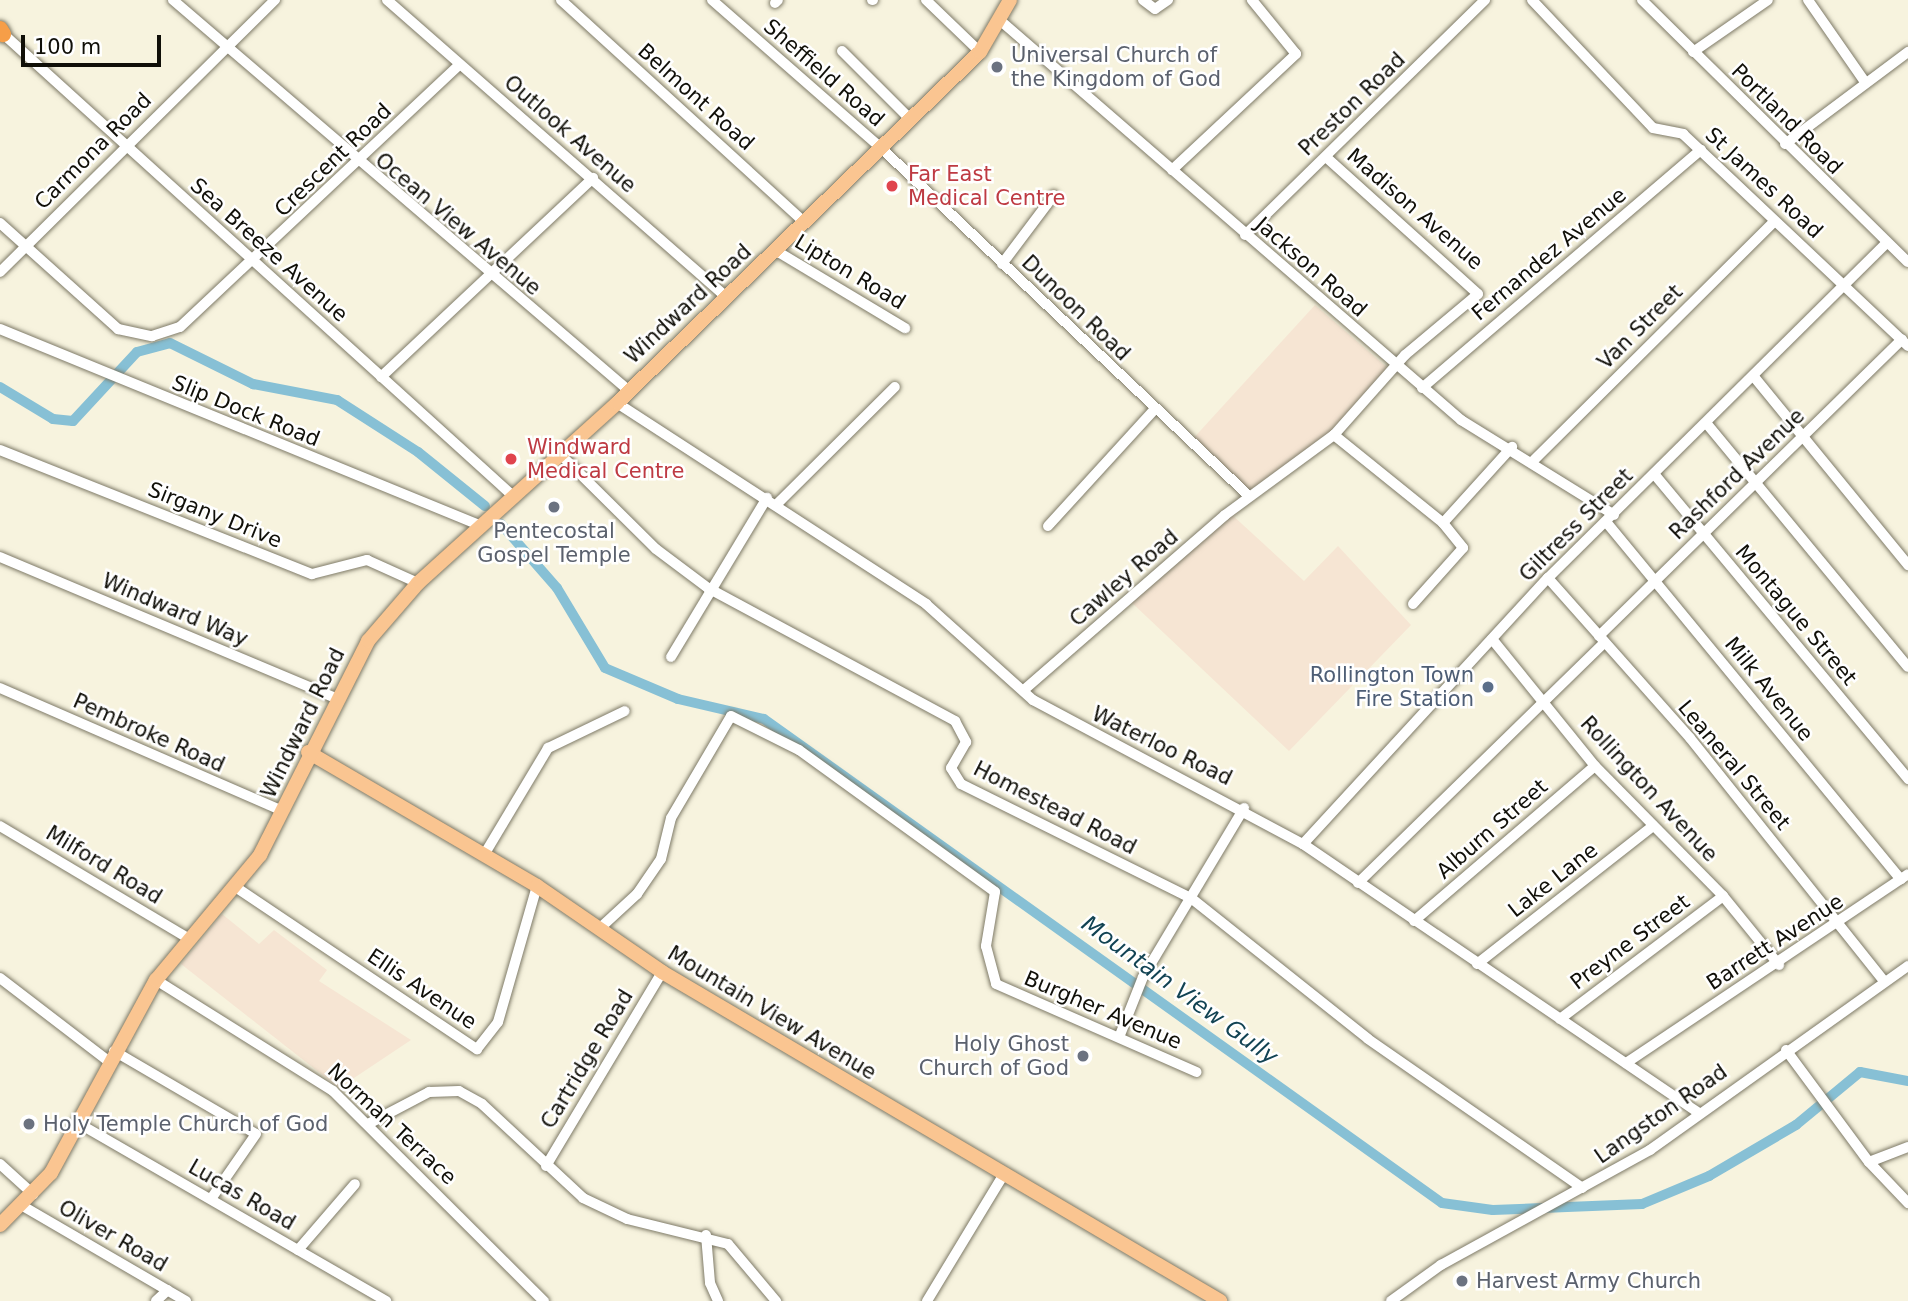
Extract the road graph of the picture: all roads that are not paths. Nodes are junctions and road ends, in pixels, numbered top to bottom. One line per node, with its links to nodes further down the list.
1 (173, 0): 18 (street, Ocean View Avenue)
2 (275, 0): 18 (street, Carmona Road)
3 (387, 0): 23 (street, Outlook Avenue)
4 (561, 0): 35 (street, Belmont Road)
5 (926, 0): 20 (street)
6 (1010, 0): 16 (main road, Windward Road)
7 (1143, 0): 8 (street)
8 (1168, 0)
9 (1252, 0): 32 (street)
10 (1485, 0): 30 (street, Preston Road)
11 (1532, 0): 29 (street, St James Road)
12 (1642, 0): 21 (street, Portland Road)
13 (1768, 0): 21 (street)
14 (1808, 0): 24 (street)
15 (714, 1): 28 (street, Sheffield Road)
16 (1002, 22): 20 (main road, Windward Road); 32 (street, Jackson Road)
17 (1, 32): 27 (street, Sea Breeze Avenue)
18 (224, 47): 27 (street, Carmona Road); 31 (street, Ocean View Avenue)
19 (842, 51): 25 (street)
20 (980, 52): 25 (main road, Windward Road)
21 (1693, 52): 26 (street, Portland Road)
22 (1908, 52): 24 (street)
23 (459, 65): 31 (street, Crescent Road); 33 (street, Outlook Avenue)
24 (1865, 82): 26 (street)
25 (910, 119): 28 (main road, Windward Road)
26 (1785, 144): 39 (street, Portland Road)
27 (124, 146): 40 (street, Carmona Road); 43 (street, Sea Breeze Avenue)
28 (879, 146): 35 (main road, Windward Road); 44 (street, Dunoon Road)
29 (1701, 150): 36 (street, St James Road); 57 (street, Fernandez Avenue)
30 (1326, 157): 38 (street, Preston Road); 48 (street, Madison Avenue)
31 (358, 164): 43 (street, Crescent Road); 46 (street, Ocean View Avenue)
32 (1172, 170): 38 (street, Jackson Road)
33 (593, 177): 46 (street); 49 (street, Outlook Avenue)
34 (1054, 195): 44 (street)
35 (804, 222): 41 (main road, Windward Road)
36 (1774, 222): 47 (street, St James Road); 67 (street, Van Street)
37 (0, 223): 40 (street, Crescent Road)
38 (1245, 235): 53 (street, Jackson Road)
39 (1886, 243): 42 (street, Portland Road); 47 (street, Giltress Street)
40 (26, 245): 43 (street, Crescent Road); 45 (street, Carmona Road)
41 (775, 250): 49 (main road, Windward Road); 50 (street, Lipton Road)
42 (1906, 256)
43 (254, 263): 54 (street, Sea Breeze Avenue)
44 (1002, 264): 60 (street, Dunoon Road)
45 (0, 272)
46 (490, 278): 54 (street); 58 (street, Ocean View Avenue)
47 (1847, 284): 52 (street, St James Road); 55 (street, Giltress Street)
48 (1479, 292): 53 (street, Cawley Road)
49 (728, 298): 58 (main road, Windward Road)
50 (905, 328)
51 (0, 329): 75 (street, Slip Dock Road)
52 (1905, 342): 63 (street, Rashford Avenue)
53 (1395, 365): 57 (street, Jackson Road); 62 (street, Cawley Road)
54 (381, 377): 70 (street, Sea Breeze Avenue)
55 (1755, 378): 61 (street, Giltress Street); 63 (street)
56 (895, 387): 72 (street)
57 (1422, 388): 64 (street, Jackson Road)
58 (628, 390): 59 (main road, Windward Road)
59 (618, 403): 66 (main road, Windward Road); 72 (street, Waterloo Road)
60 (1154, 410): 71 (street, Dunoon Road); 76 (street)
61 (1707, 424): 68 (street, Giltress Street); 69 (street)
62 (1334, 435): 71 (street, Cawley Road); 74 (street)
63 (1803, 437): 69 (street, Rashford Avenue); 79 (street)
64 (1512, 447): 67 (street, Jackson Road); 74 (street)
65 (0, 450): 82 (street, Sirgany Drive)
66 (560, 454): 70 (main road, Windward Road); 83 (street, Homestead Road)
67 (1534, 460): 73 (street, Jackson Road)
68 (1655, 475): 73 (street, Giltress Street); 77 (street, Montague Street)
69 (1755, 483): 77 (street, Rashford Avenue); 88 (street)
70 (513, 496): 75 (main road, Windward Road)
71 (1249, 496): 90 (street, Cawley Road)
72 (772, 501): 83 (street); 90 (street, Waterloo Road)
73 (1611, 519): 80 (street, Giltress Street); 81 (street, Milk Avenue)
74 (1443, 523): 84 (street)
75 (480, 525): 82 (main road, Windward Road)
76 (1048, 527)
77 (1704, 534): 81 (street, Rashford Avenue); 96 (street, Montague Street)
78 (0, 557): 91 (street, Windward Way)
79 (1908, 565)
80 (1548, 578): 85 (street, Giltress Street); 86 (street, Leaneral Street)
81 (1655, 582): 86 (street, Rashford Avenue); 103 (street, Milk Avenue)
82 (418, 583): 91 (main road, Windward Road)
83 (708, 588): 87 (street); 108 (street, Homestead Road)
84 (1413, 604)
85 (1492, 639): 92 (street, Rollington Avenue); 101 (street, Giltress Street)
86 (1602, 640): 92 (street, Rashford Avenue); 110 (street, Leaneral Street)
87 (671, 657)
88 (1908, 667)
89 (0, 688): 98 (street, Pembroke Road)
90 (1024, 689): 97 (street, Waterloo Road)
91 (335, 698): 94 (main road, Windward Road)
92 (1547, 703): 95 (street, Rollington Avenue); 104 (street, Rashford Avenue)
93 (625, 711): 102 (street)
94 (308, 752): 98 (main road, Windward Road); 102 (main road, Mountain View Avenue)
95 (1595, 765): 100 (street, Rollington Avenue); 109 (street, Alburn Street)
96 (1908, 779)
97 (1244, 808): 101 (street, Waterloo Road); 108 (street)
98 (283, 811): 105 (main road, Windward Road)
99 (0, 826): 112 (street, Milford Road)
100 (1653, 826): 107 (street, Rollington Avenue); 113 (street, Lake Lane)
101 (1303, 844): 104 (street, Waterloo Road)
102 (484, 855): 106 (main road, Mountain View Avenue)
103 (1904, 877): 110 (street, Barrett Avenue)
104 (1358, 883): 109 (street, Waterloo Road)
105 (234, 886): 106 (street, Ellis Avenue); 112 (main road, Windward Road)
106 (537, 886): 111 (main road, Mountain View Avenue)
107 (1723, 897): 114 (street, Rollington Avenue); 120 (street, Preyne Street)
108 (1191, 898): 121 (street); 135 (street, Homestead Road)
109 (1414, 921): 113 (street, Waterloo Road)
110 (1841, 925): 114 (street, Barrett Avenue); 119 (street, Leaneral Street)
111 (599, 929): 116 (main road, Mountain View Avenue); 121 (street, Burgher Avenue)
112 (188, 938): 118 (main road, Windward Road)
113 (1477, 964): 120 (street, Waterloo Road)
114 (1779, 965): 124 (street, Barrett Avenue)
115 (1908, 966): 119 (street, Langston Road)
116 (662, 972): 132 (street, Cartridge Road); 133 (main road, Mountain View Avenue)
117 (0, 978): 123 (street)
118 (156, 980): 123 (main road, Windward Road); 128 (street, Norman Terrace)
119 (1884, 981): 122 (street, Langston Road)
120 (1560, 1018): 124 (street, Waterloo Road)
121 (1120, 1035): 125 (street, Burgher Avenue)
122 (1786, 1050): 126 (street, Langston Road); 130 (street)
123 (111, 1056): 127 (main road, Windward Road); 137 (street)
124 (1626, 1063): 126 (street, Waterloo Road)
125 (1196, 1072)
126 (1699, 1112): 135 (street, Langston Road)
127 (78, 1123): 136 (main road, Windward Road); 137 (street, Lucas Road)
128 (370, 1123): 132 (street); 147 (street, Norman Terrace)
129 (1908, 1147): 130 (street)
130 (1869, 1162): 138 (street)
131 (0, 1164): 136 (street)
132 (546, 1166): 141 (street)
133 (1003, 1174): 150 (street); 151 (main road, Mountain View Avenue)
134 (355, 1184): 142 (street)
135 (1582, 1188): 152 (street, Langston Road)
136 (33, 1194): 139 (main road, Windward Road)
137 (211, 1199): 142 (street, Lucas Road)
138 (1908, 1203)
139 (22, 1205): 140 (main road, Windward Road); 143 (street, Oliver Road)
140 (0, 1225)
141 (706, 1235): 148 (street); 149 (street)
142 (298, 1250): 146 (street, Lucas Road)
143 (167, 1290): 144 (street); 145 (street, Oliver Road)
144 (156, 1301)
145 (186, 1301)
146 (386, 1301)
147 (544, 1301)
148 (719, 1301)
149 (776, 1301)
150 (927, 1301)
151 (1220, 1301)
152 (1391, 1301)

